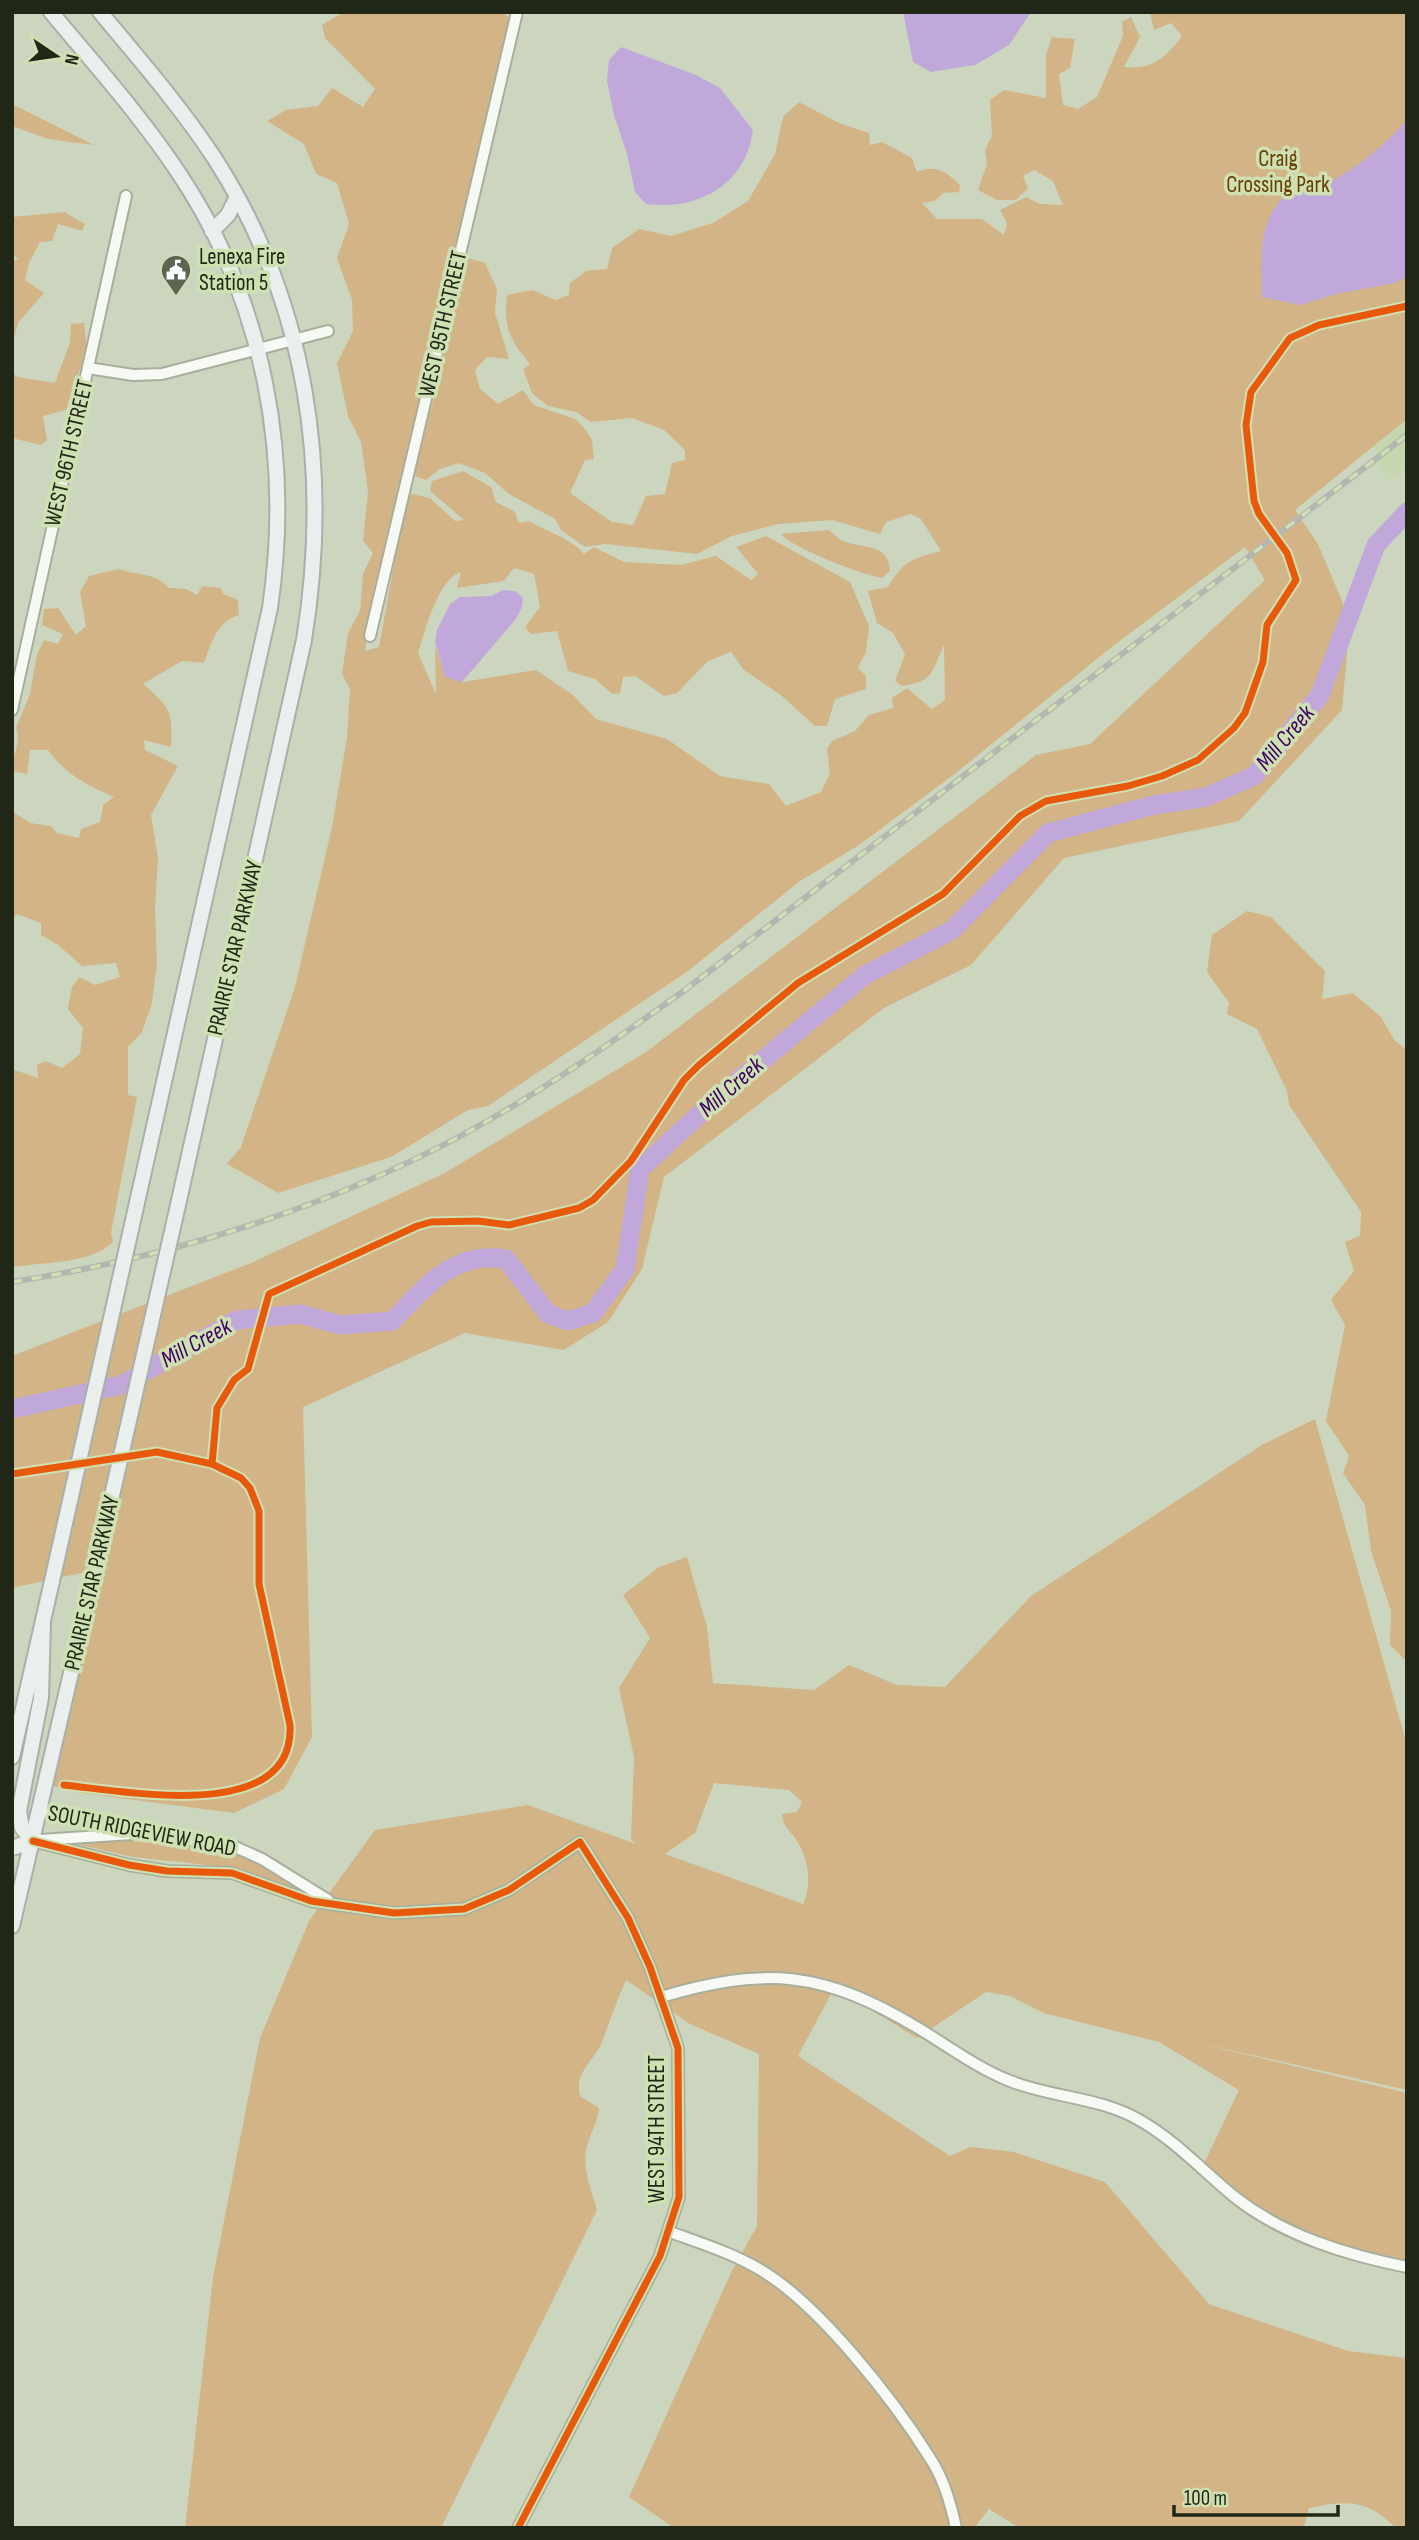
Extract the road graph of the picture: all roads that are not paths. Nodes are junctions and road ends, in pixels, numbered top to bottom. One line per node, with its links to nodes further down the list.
1 (51, 12): 6 (main road, PRAIRIE STAR PARKWAY)
2 (100, 12): 5 (main road, PRAIRIE STAR PARKWAY)
3 (517, 12): 11 (street, WEST 95TH STREET)
4 (126, 196): 10 (street, WEST 96TH STREET)
5 (237, 197): 6 (main road); 8 (main road, PRAIRIE STAR PARKWAY)
6 (212, 231): 9 (main road, PRAIRIE STAR PARKWAY)
7 (328, 331): 8 (street)
8 (295, 340): 9 (street); 16 (main road, PRAIRIE STAR PARKWAY, bridge)
9 (258, 350): 10 (street); 13 (main road, PRAIRIE STAR PARKWAY, bridge)
10 (88, 368): 12 (street, WEST 96TH STREET)
11 (370, 636)
12 (12, 710)
13 (43, 1621): 14 (main road, PRAIRIE STAR PARKWAY); 15 (main road)
14 (12, 1757)
15 (15, 1810): 16 (main road, SOUTH RIDGEVIEW ROAD); 19 (main road)
16 (40, 1811): 17 (street, SOUTH RIDGEVIEW ROAD); 19 (main road, PRAIRIE STAR PARKWAY)
17 (147, 1833): 19 (street); 21 (street, SOUTH RIDGEVIEW ROAD)
18 (12, 1837): 19 (main road, SOUTH RIDGEVIEW ROAD)
19 (33, 1841): 20 (main road); 21 (street, SOUTH RIDGEVIEW ROAD); 22 (main road, PRAIRIE STAR PARKWAY)
20 (12, 1848)
21 (340, 1906): 23 (street, WEST 94TH STREET)
22 (12, 1926)
23 (661, 1997): 24 (street, WEST 94TH STREET); 25 (street)
24 (670, 2232): 26 (street, WEST 94TH STREET); 27 (street)
25 (1407, 2267)
26 (518, 2528)
27 (956, 2528)

